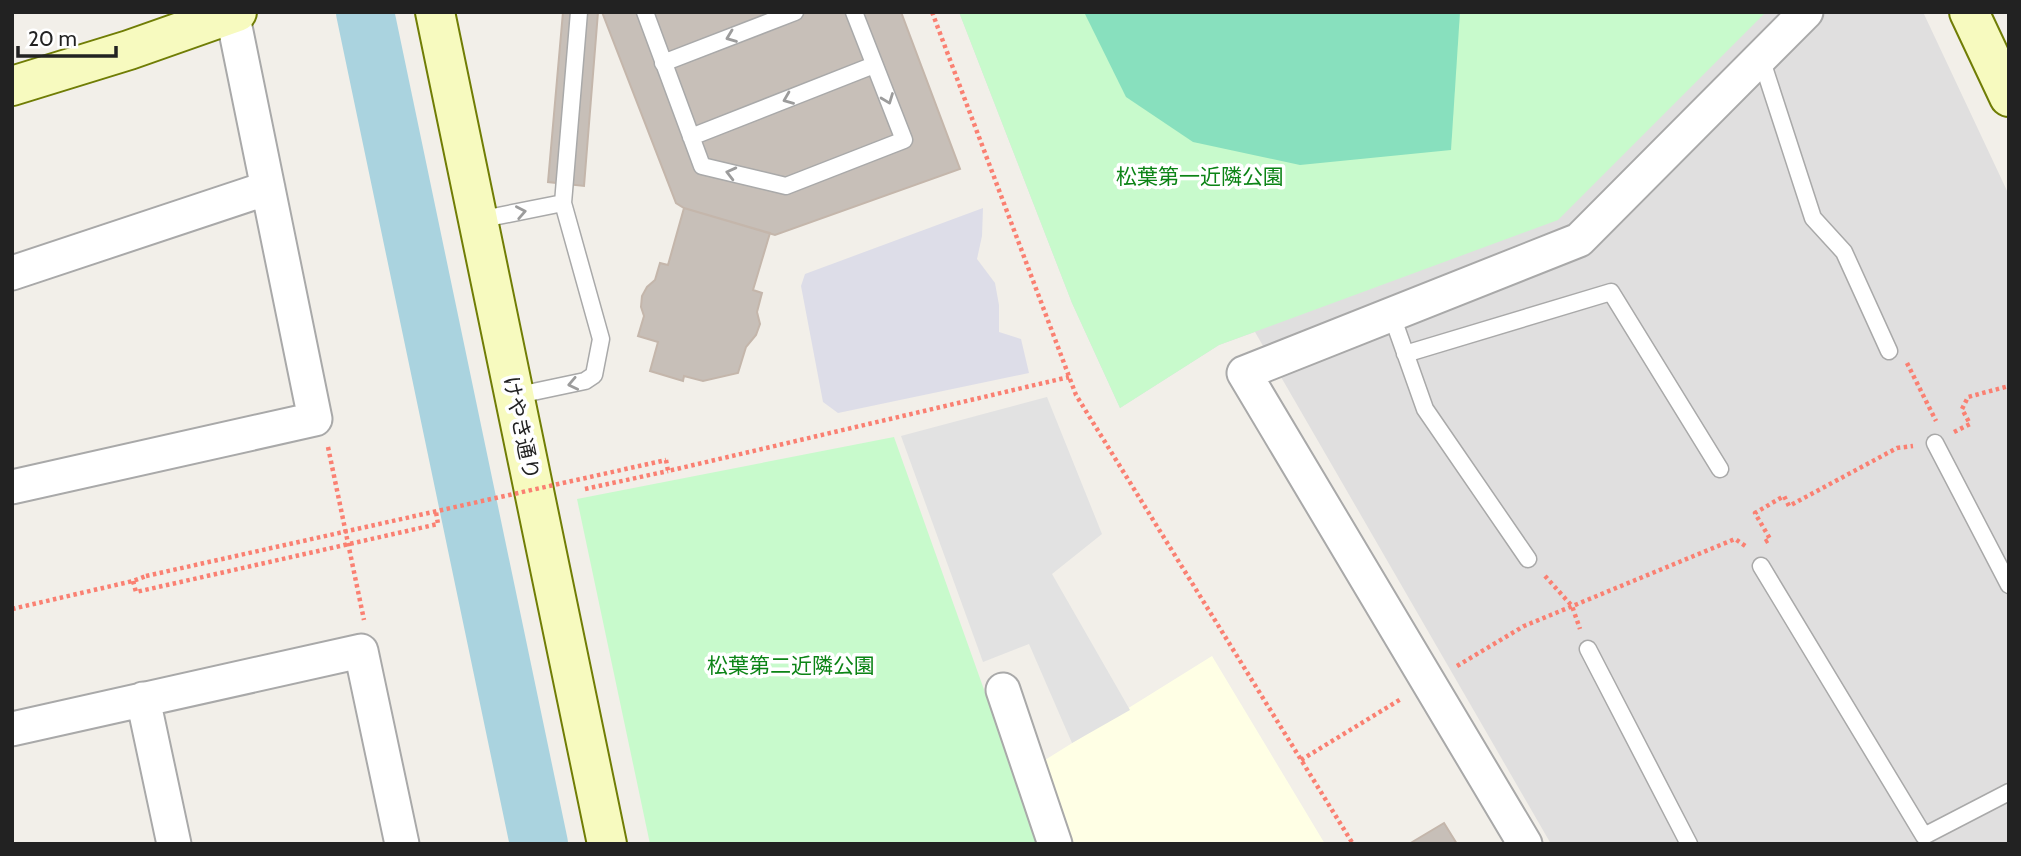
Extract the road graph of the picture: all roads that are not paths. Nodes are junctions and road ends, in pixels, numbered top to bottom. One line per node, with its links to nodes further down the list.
1 (435, 12): 17 (street, けやき通り)
2 (579, 12): 16 (lane)
3 (645, 12): 10 (lane)
4 (795, 12): 10 (lane, one-way to 10)
5 (854, 12): 11 (lane)
6 (1807, 12): 9 (street)
7 (1969, 12): 13 (street)
8 (234, 13): 12 (street); 15 (street)
9 (1761, 58): 19 (street); 20 (lane)
10 (663, 63): 14 (lane)
11 (874, 65): 14 (lane, one-way to 14); 14 (lane, one-way to 14)
12 (12, 86)
13 (2009, 97)
14 (691, 137)
15 (268, 188): 18 (street); 25 (street)
16 (563, 204): 17 (lane, one-way to 16); 22 (lane, one-way to 22)
17 (478, 220): 22 (street, けやき通り)
18 (12, 273)
19 (1391, 313): 21 (lane); 38 (street)
20 (1889, 351)
21 (1405, 354): 24 (lane); 26 (lane)
22 (514, 396): 36 (street, けやき通り)
23 (1940, 440): 28 (lane)
24 (1720, 469)
25 (12, 487)
26 (1528, 559)
27 (1761, 566): 33 (lane)
28 (2009, 585)
29 (1588, 649): 39 (lane)
30 (1003, 690): 37 (street)
31 (144, 699): 32 (street); 34 (street); 35 (street)
32 (12, 729)
33 (2009, 792)
34 (174, 844)
35 (402, 844)
36 (607, 844)
37 (1055, 844)
38 (1525, 844)
39 (1689, 844)

